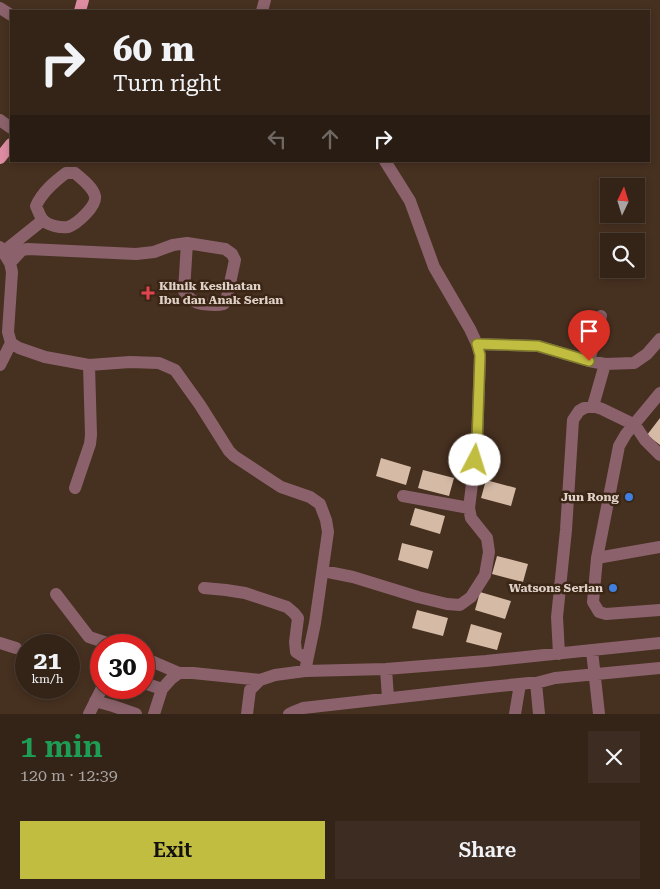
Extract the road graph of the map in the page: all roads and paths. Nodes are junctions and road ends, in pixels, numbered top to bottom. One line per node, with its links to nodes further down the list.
1 (10, 145): 2 (main road)
2 (0, 158)
3 (386, 162): 12 (street)
4 (43, 220): 4 (street); 6 (street)
5 (187, 243): 5 (street); 7 (street)
6 (2, 249): 7 (street)
7 (10, 263): 8 (street)
8 (6, 281): 11 (street)
9 (601, 316): 13 (street)
10 (660, 339): 14 (street)
11 (11, 342): 15 (street); 16 (street)
12 (477, 344): 13 (street); 23 (street)
13 (589, 361): 14 (street)
14 (605, 364): 18 (street)
15 (89, 365): 21 (street); 26 (street)
16 (0, 366)
17 (660, 393): 19 (street)
18 (593, 406): 19 (street); 35 (street)
19 (634, 425): 20 (street); 25 (street)
20 (660, 455)
21 (75, 488)
22 (403, 496): 23 (street)
23 (469, 508): 26 (street)
24 (660, 548): 25 (street)
25 (597, 558): 29 (street)
26 (323, 571): 37 (street)
27 (204, 588): 37 (street)
28 (56, 594): 30 (street)
29 (660, 610)
30 (90, 637)
31 (0, 643): 33 (street)
32 (660, 643): 34 (street)
33 (15, 648)
34 (592, 651): 35 (street); 41 (street)
35 (559, 654): 39 (street)
36 (155, 663): 40 (street)
37 (306, 665): 39 (street); 42 (street)
38 (660, 668): 41 (street)
39 (386, 669): 47 (street)
40 (179, 673): 42 (street); 46 (street)
41 (595, 674): 43 (street); 56 (street)
42 (260, 680): 52 (street)
43 (536, 683): 44 (street); 55 (street)
44 (520, 684): 47 (street); 54 (street)
45 (155, 687): 46 (street)
46 (162, 689): 51 (street)
47 (388, 698): 53 (street)
48 (95, 701): 49 (street); 50 (street)
49 (89, 714)
50 (136, 714)
51 (154, 714)
52 (247, 714)
53 (289, 714)
54 (515, 714)
55 (539, 714)
56 (599, 714)

